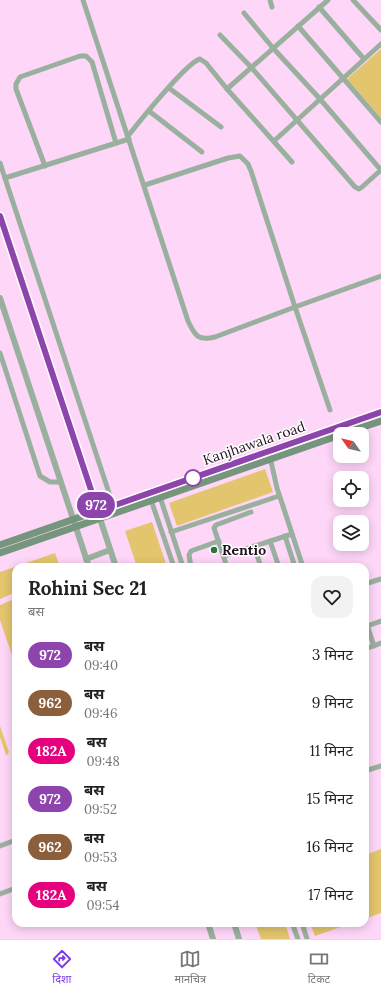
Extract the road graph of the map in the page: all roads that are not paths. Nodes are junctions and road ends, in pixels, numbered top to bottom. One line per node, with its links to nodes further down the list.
1 (83, 0): 23 (street)
2 (270, 0): 6 (street)
3 (326, 0): 5 (street)
4 (353, 0): 9 (street)
5 (319, 7): 8 (street); 13 (street)
6 (272, 8)
7 (244, 13): 12 (street)
8 (298, 26): 12 (street); 15 (street)
9 (381, 30)
10 (220, 35): 14 (street)
11 (381, 44): 13 (street)
12 (273, 48): 14 (street); 18 (street)
13 (364, 59): 15 (street)
14 (251, 67): 17 (street); 20 (street)
15 (343, 78): 18 (street); 21 (street)
16 (169, 88): 17 (street); 19 (street); 22 (street)
17 (227, 89): 24 (street)
18 (320, 99): 20 (street); 30 (street)
19 (149, 111): 23 (street); 26 (street)
20 (298, 120): 24 (street); 30 (street)
21 (381, 122)
22 (221, 127)
23 (128, 137): 25 (street); 32 (street)
24 (274, 141): 27 (street)
25 (116, 143): 29 (street); 29 (street)
26 (202, 152)
27 (292, 162)
28 (0, 163): 31 (street)
29 (45, 166): 31 (street)
30 (381, 170)
31 (5, 178): 48 (street)
32 (145, 185): 36 (street); 36 (street)
33 (0, 216): 50 (street)
34 (381, 276): 36 (street)
35 (0, 298): 44 (street)
36 (295, 307): 38 (street)
37 (0, 353): 44 (street)
38 (330, 410)
39 (381, 412): 43 (main road, Kanjhawala road)
40 (381, 421): 41 (main road, Kanjhawala road)
41 (363, 427)
42 (333, 436): 43 (main road, Kanjhawala road)
43 (270, 455): 45 (street); 46 (main road, Kanjhawala road); 48 (main road, Kanjhawala road)
44 (61, 482): 51 (street)
45 (279, 496): 52 (street); 53 (street)
46 (160, 497): 47 (main road, Kanjhawala road); 52 (street)
47 (151, 500): 50 (main road, Kanjhawala road); 65 (street)
48 (113, 505): 50 (main road, Kanjhawala road)
49 (251, 512): 56 (street)
50 (99, 514): 51 (main road, Kanjhawala road); 59 (street)
51 (74, 523): 57 (main road, Kanjhawala road); 60 (main road, Kanjhawala road); 62 (street)
52 (171, 532): 66 (street)
53 (292, 534): 54 (street); 72 (street)
54 (285, 536): 55 (street); 71 (street)
55 (270, 541): 58 (street); 70 (street)
56 (219, 542): 61 (street); 67 (street)
57 (0, 545)
58 (254, 546): 61 (street); 69 (street)
59 (110, 550): 62 (street); 64 (street)
60 (0, 553)
61 (224, 556): 68 (street)
62 (86, 558): 63 (street)
63 (88, 563)
64 (115, 563)
65 (173, 563)
66 (182, 563)
67 (190, 563)
68 (226, 563)
69 (260, 563)
70 (278, 563)
71 (294, 563)
72 (302, 563)
73 (381, 578): 74 (street)
74 (369, 582)
75 (381, 621): 76 (street)
76 (369, 625)
77 (369, 632): 79 (street)
78 (381, 643): 79 (street)
79 (374, 646): 80 (street)
80 (369, 648)
81 (381, 766): 82 (street)
82 (369, 770)
83 (12, 842): 84 (street)
84 (0, 846)
85 (12, 890): 86 (street)
86 (0, 894)
87 (209, 927): 91 (street)
88 (235, 927): 92 (street)
89 (294, 927): 93 (street)
90 (303, 927): 94 (street)
91 (213, 939)
92 (239, 939)
93 (298, 939)
94 (307, 939)

